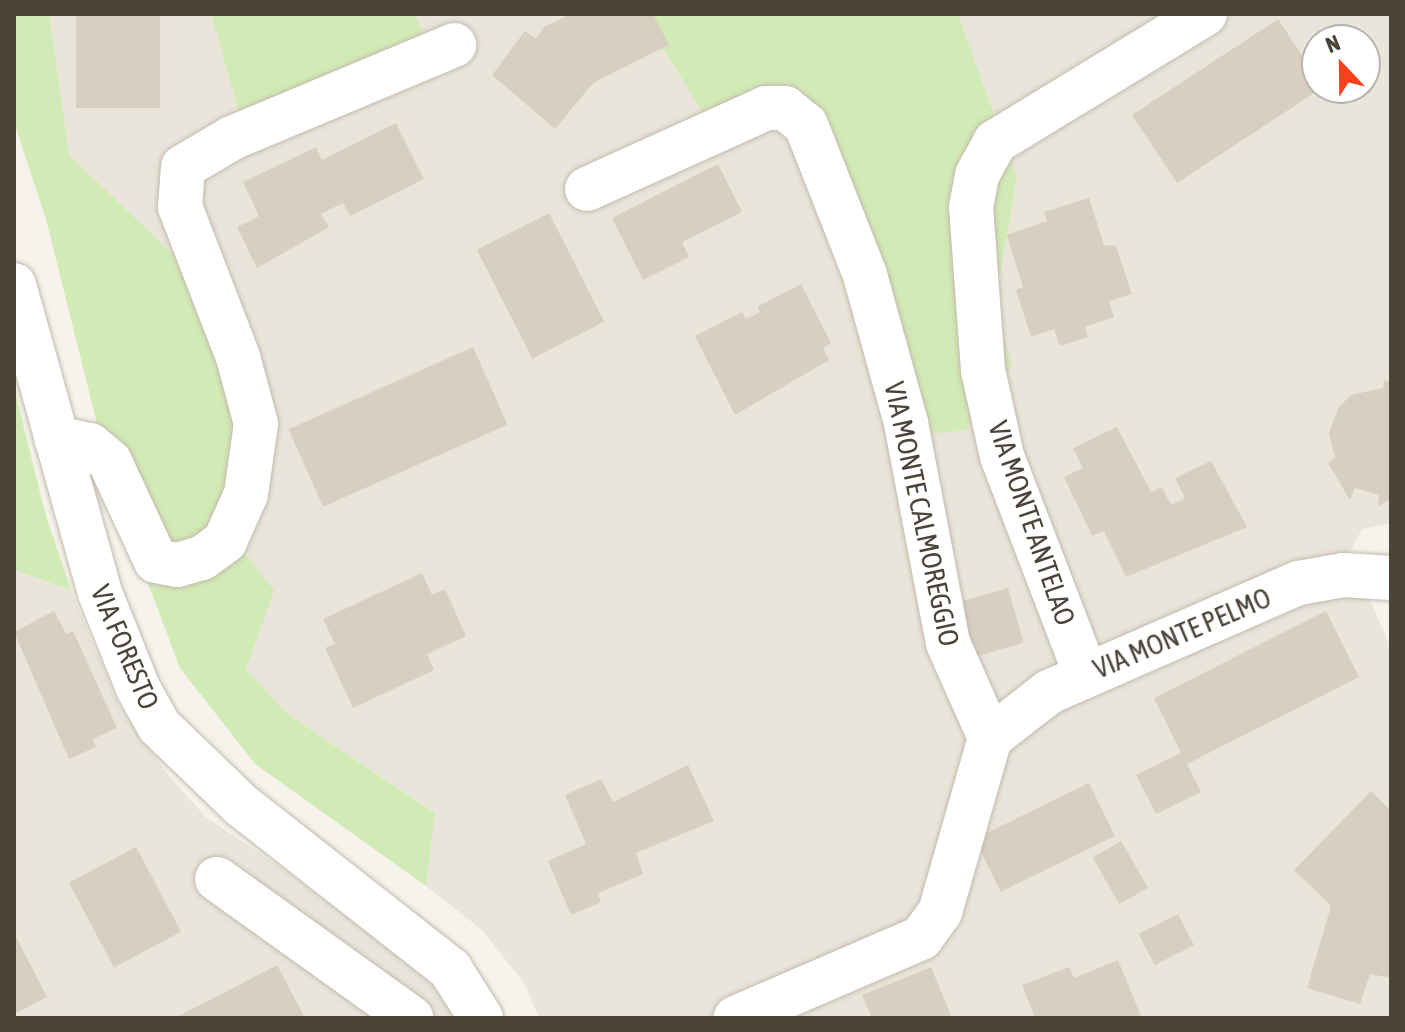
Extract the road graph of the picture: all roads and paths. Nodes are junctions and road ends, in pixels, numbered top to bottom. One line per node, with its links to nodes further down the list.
1 (1205, 14): 7 (street, VIA MONTE ANTELAO)
2 (454, 45): 5 (street)
3 (587, 189): 8 (street, VIA MONTE CALMOREGGIO)
4 (14, 285): 5 (street, VIA FORESTO)
5 (56, 438): 10 (street, VIA FORESTO)
6 (1391, 578): 7 (street, VIA MONTE PELMO)
7 (1086, 675): 8 (street, VIA MONTE PELMO)
8 (990, 738): 12 (street)
9 (217, 879): 11 (street)
10 (477, 1016)
11 (411, 1018)
12 (735, 1018)

